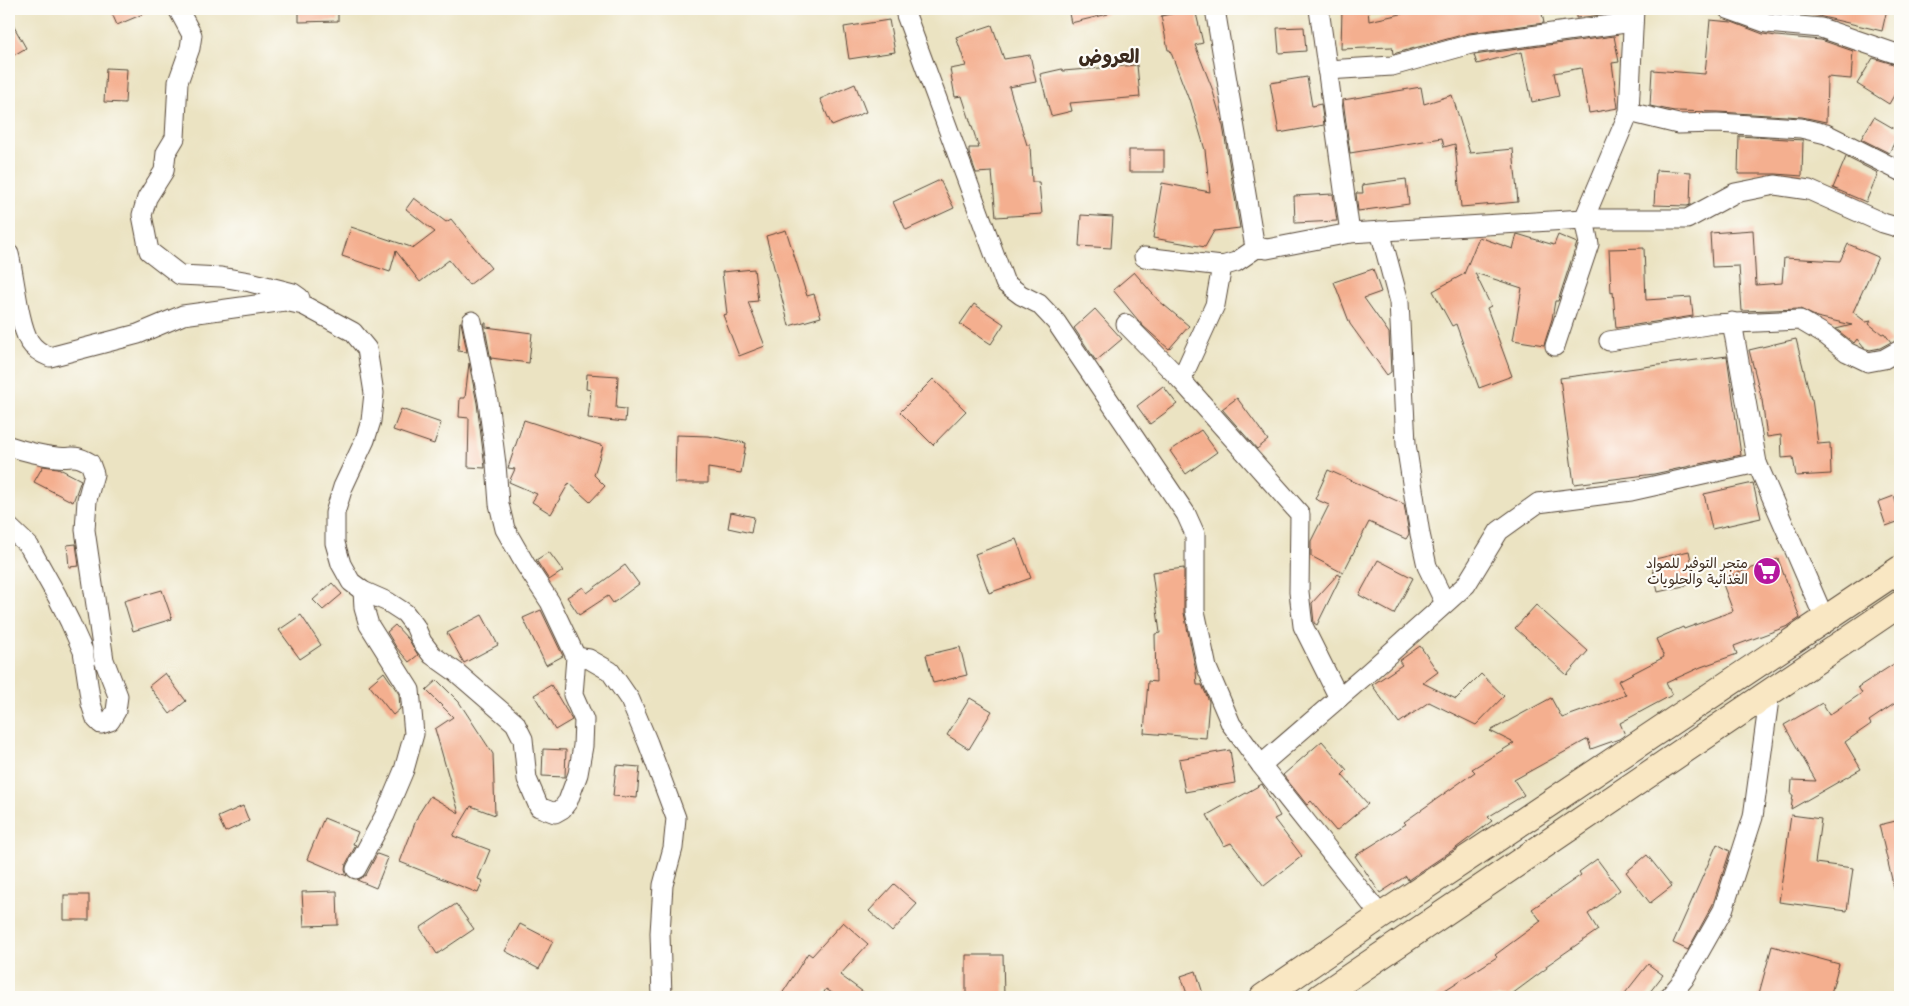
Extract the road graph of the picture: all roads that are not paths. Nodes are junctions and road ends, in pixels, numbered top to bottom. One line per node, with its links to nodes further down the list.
1 (178, 9): 19 (street)
2 (906, 9): 40 (street)
3 (1215, 9): 15 (street)
4 (1319, 9): 8 (street)
5 (1728, 9): 7 (street)
6 (1634, 15): 8 (street); 9 (street)
7 (1900, 55)
8 (1328, 70): 14 (street)
9 (1630, 112): 10 (street); 11 (street)
10 (1900, 171)
11 (1584, 219): 12 (street); 13 (street); 24 (street)
12 (1900, 228)
13 (1380, 231): 14 (street); 32 (street)
14 (1350, 233): 15 (street)
15 (1258, 248): 18 (street)
16 (9, 254): 19 (street)
17 (1144, 257): 18 (street)
18 (1222, 266): 26 (street)
19 (304, 305): 31 (street)
20 (472, 321): 35 (street)
21 (1732, 322): 23 (street); 25 (street); 28 (street)
22 (1126, 324): 26 (street)
23 (1609, 341)
24 (1555, 346)
25 (1900, 350)
26 (1181, 380): 38 (street)
27 (9, 446): 29 (street)
28 (1757, 463): 32 (street); 34 (street)
29 (9, 527)
30 (1900, 570): 34 (main road)
31 (363, 591): 35 (street); 41 (street)
32 (1445, 603): 38 (street)
33 (1900, 604): 37 (main road)
34 (1825, 620): 36 (main road)
35 (576, 657): 43 (street)
36 (1728, 685): 39 (main road); 42 (main road)
37 (1770, 692): 39 (main road); 46 (street)
38 (1339, 698): 40 (street)
39 (1745, 709): 45 (main road)
40 (1261, 765): 42 (street)
41 (356, 869)
42 (1381, 916): 44 (main road)
43 (662, 997)
44 (1263, 997)
45 (1320, 997)
46 (1669, 997)

